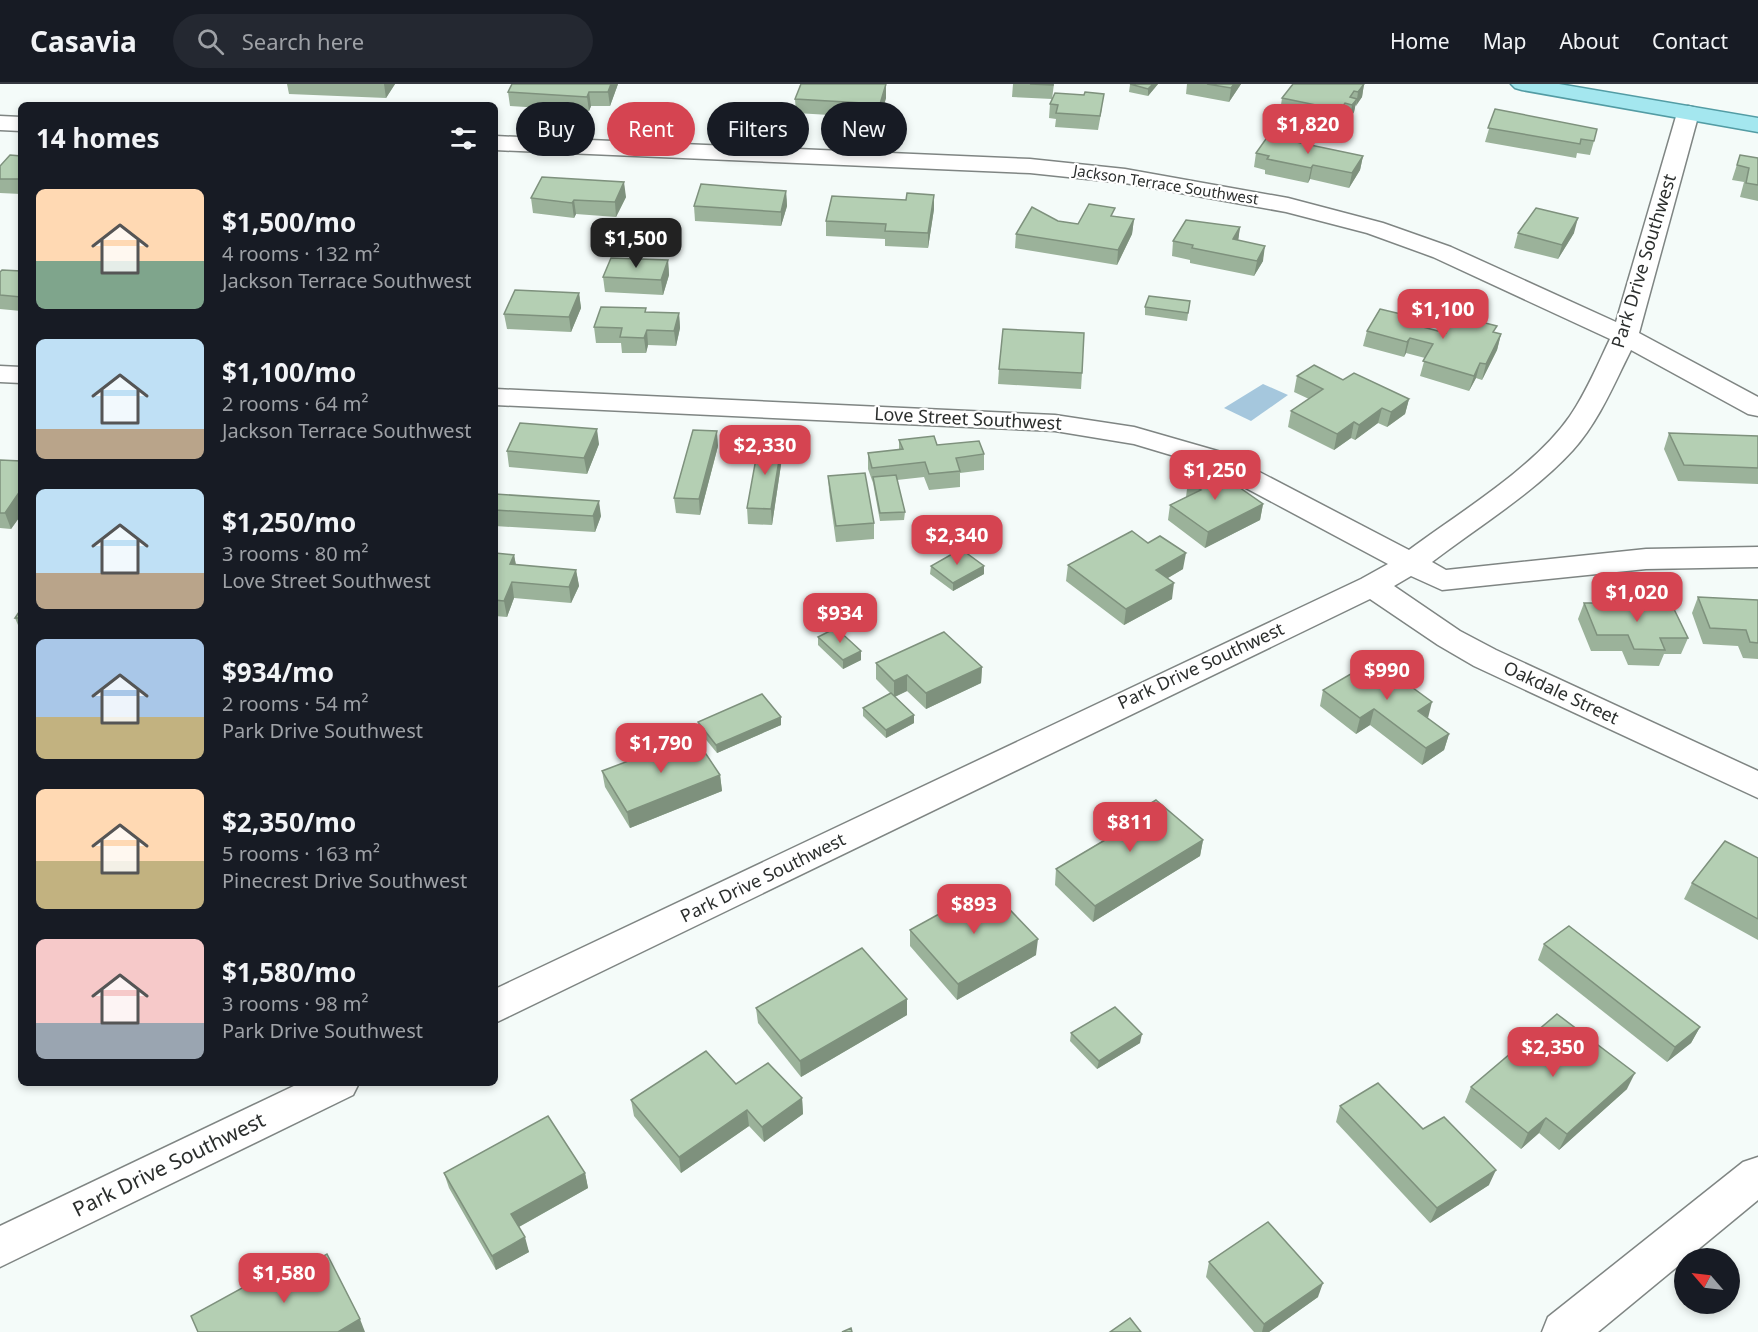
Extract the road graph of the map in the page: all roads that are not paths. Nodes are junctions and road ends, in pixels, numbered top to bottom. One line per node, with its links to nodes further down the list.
1 (1521, 84): 2 (main road)
2 (1688, 114): 5 (main road); 7 (street, Park Drive Southwest)
3 (0, 123): 4 (street)
4 (18, 124)
5 (1758, 125)
6 (498, 143): 7 (street, Jackson Terrace Southwest)
7 (1625, 336): 11 (street, Jackson Terrace Southwest); 13 (street, Park Drive Southwest)
8 (0, 374): 9 (street)
9 (18, 375)
10 (498, 397): 13 (street, Love Street Southwest)
11 (1758, 408)
12 (1758, 557): 13 (street)
13 (1410, 564): 14 (street, Park Drive Southwest)
14 (1372, 586): 15 (street, Oakdale Street); 16 (street, Park Drive Southwest)
15 (1758, 785)
16 (498, 1006)
17 (333, 1086): 19 (street, Park Drive Southwest)
18 (1758, 1175): 20 (street)
19 (0, 1247)
20 (1564, 1332)

